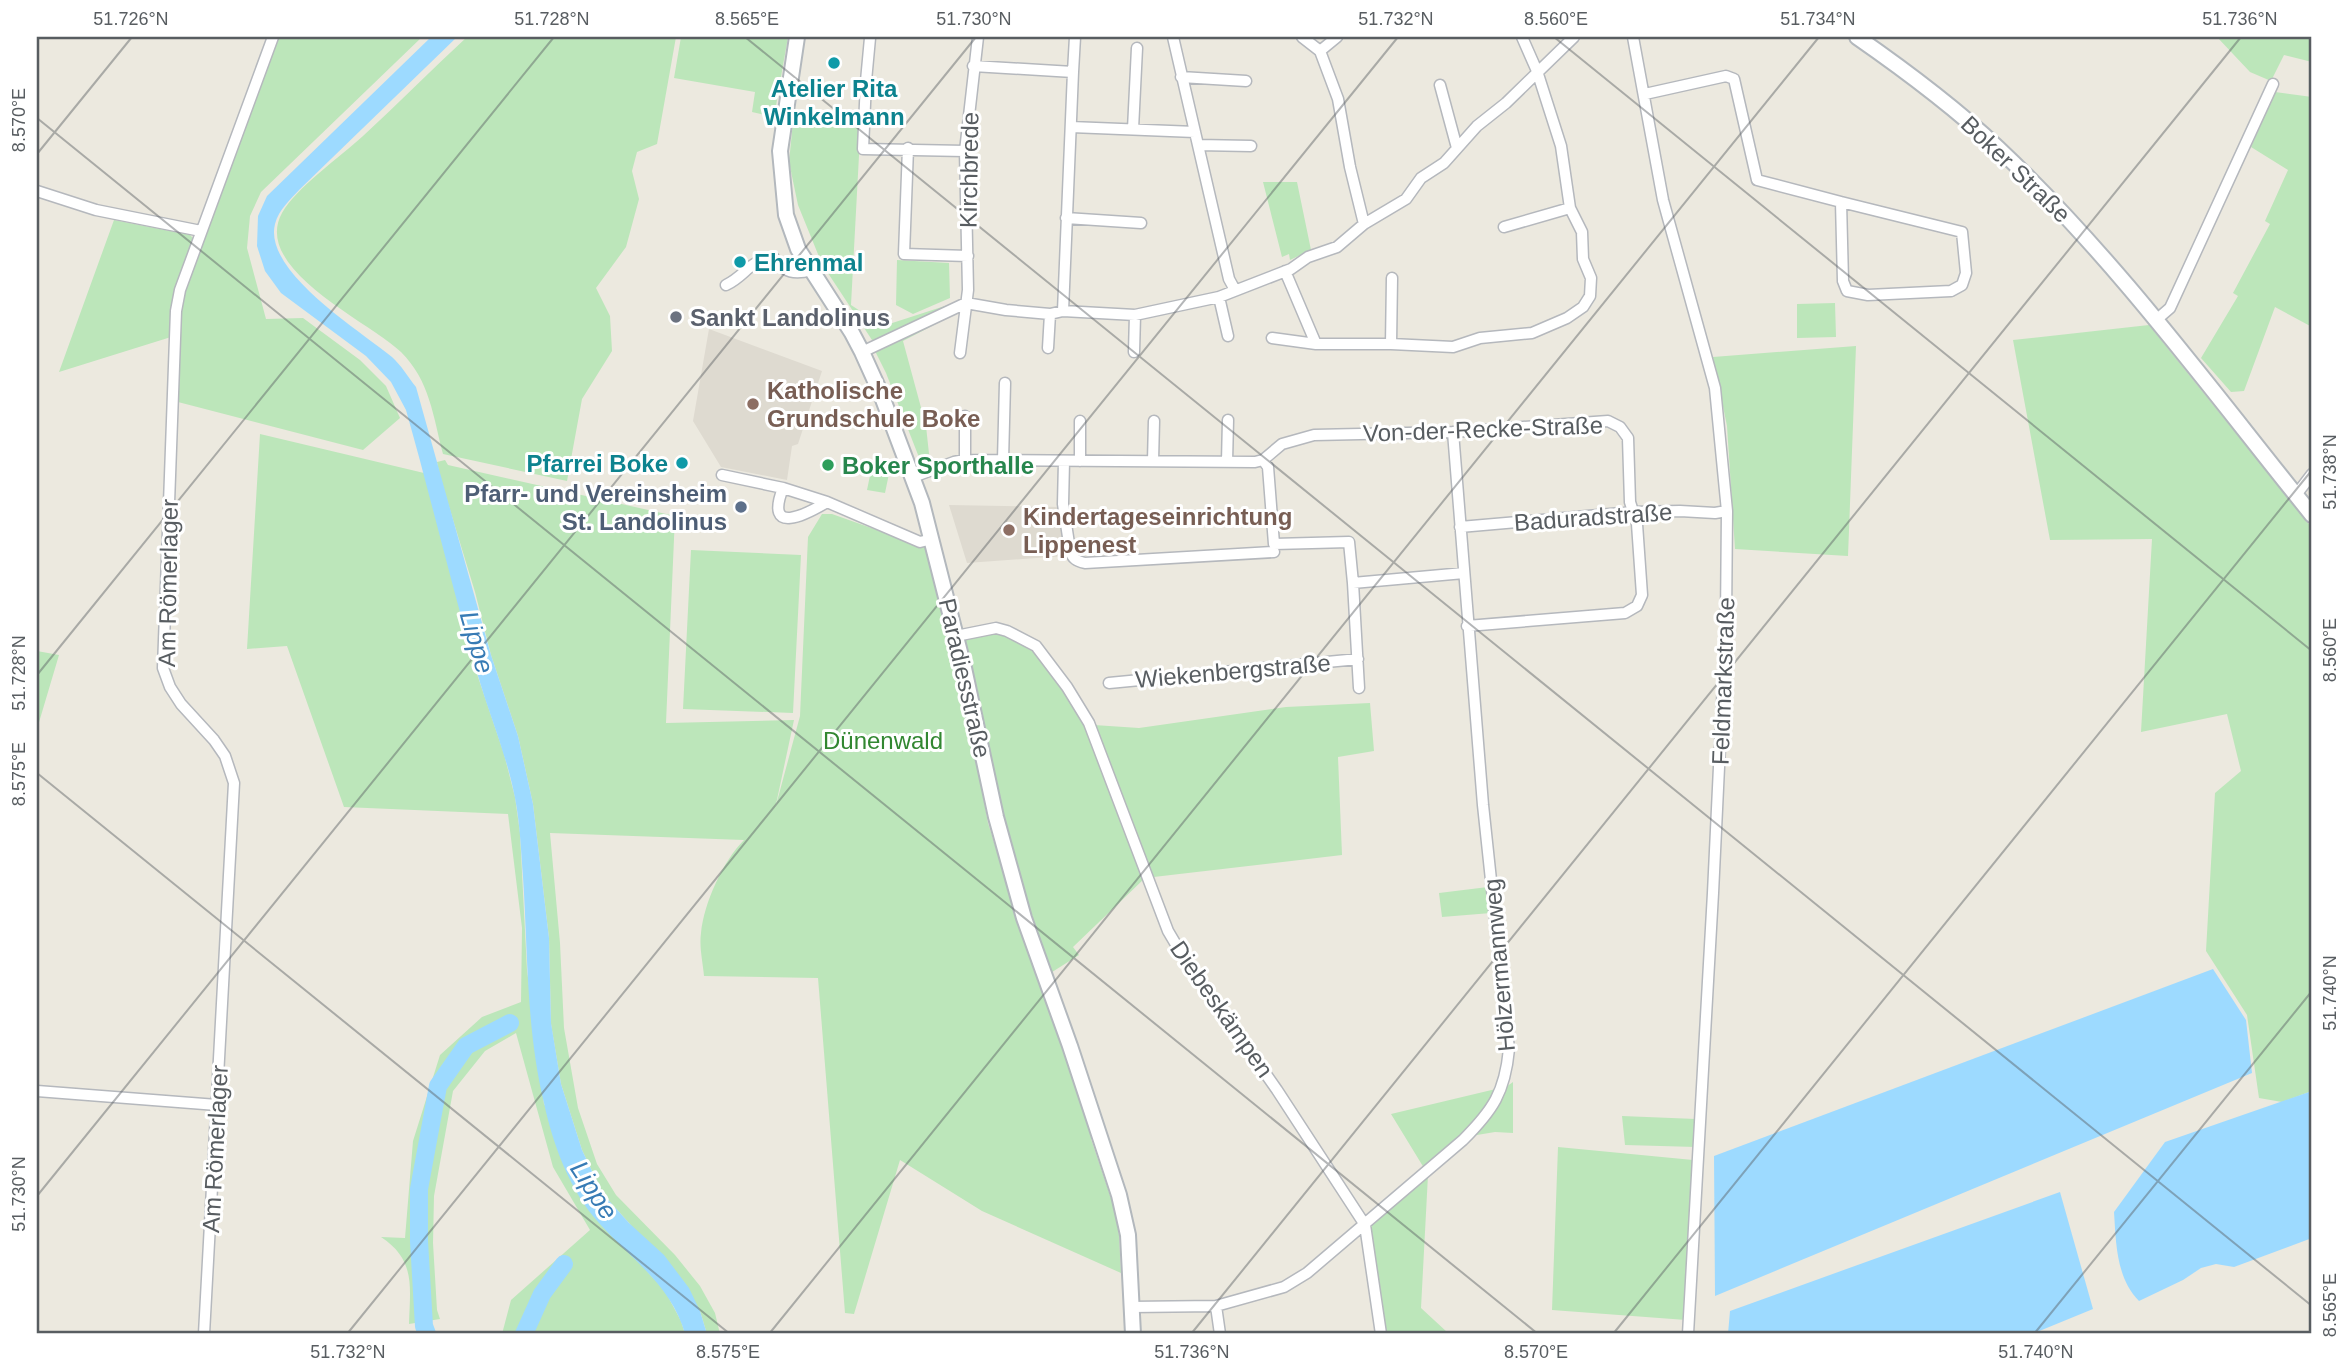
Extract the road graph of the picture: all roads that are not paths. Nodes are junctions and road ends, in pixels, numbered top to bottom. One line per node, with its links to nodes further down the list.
1 (273, 37): 38 (street, Am Römerlager)
2 (797, 37): 40 (main road, Paradiesstraße)
3 (978, 37): 15 (street, Kirchbrede)
4 (1075, 37): 17 (street)
5 (1173, 37): 18 (street)
6 (1302, 37): 14 (street)
7 (1337, 37): 14 (street)
8 (1522, 37): 16 (street)
9 (1574, 37): 16 (street)
10 (1633, 37): 22 (street, Feldmarkstraße)
11 (1857, 37): 50 (main road, Boker Straße)
12 (870, 38): 28 (street)
13 (1137, 48): 24 (street)
14 (1320, 51): 36 (street)
15 (973, 66): 17 (street); 30 (street, Kirchbrede)
16 (1537, 71): 29 (street); 33 (street)
17 (1073, 72): 23 (street)
18 (1181, 77): 19 (street); 25 (street)
19 (1245, 82)
20 (2273, 84): 50 (street)
21 (1440, 85): 29 (street)
22 (1645, 94): 32 (street); 78 (street, Feldmarkstraße)
23 (1071, 127): 24 (street); 34 (street)
24 (1133, 129): 25 (street)
25 (1195, 132): 26 (street)
26 (1198, 145): 27 (street); 44 (street)
27 (1251, 146)
28 (908, 148): 30 (street); 39 (street)
29 (1457, 148): 36 (street)
30 (965, 151): 39 (street, Kirchbrede)
31 (37, 191): 38 (street)
32 (1841, 202): 32 (street)
33 (1570, 208): 37 (street); 54 (street)
34 (1066, 218): 35 (street); 47 (street)
35 (1141, 223)
36 (1364, 224): 41 (street)
37 (1504, 227)
38 (201, 231): 93 (street, Am Römerlager)
39 (968, 257): 46 (street, Kirchbrede)
40 (811, 270): 43 (street); 56 (main road, Paradiesstraße)
41 (1285, 271): 44 (street); 53 (street)
42 (1392, 278): 54 (street)
43 (726, 285)
44 (1235, 290): 45 (street)
45 (1219, 297): 49 (street); 51 (street)
46 (965, 303): 48 (street); 56 (street); 58 (street, Kirchbrede)
47 (1063, 311): 48 (street); 49 (street)
48 (1050, 314): 55 (street)
49 (1135, 315): 57 (street)
50 (2155, 321): 76 (main road, Boker Straße)
51 (1228, 336)
52 (1272, 338): 53 (street)
53 (1316, 344): 54 (street)
54 (1391, 344)
55 (1048, 348)
56 (862, 352): 74 (main road, Paradiesstraße)
57 (1134, 352)
58 (960, 353)
59 (1005, 383): 66 (street)
60 (965, 416): 65 (street)
61 (1228, 420): 71 (street)
62 (1080, 421): 69 (street)
63 (1154, 421): 70 (street)
64 (1453, 432): 67 (street, Von-der-Recke-Straße); 79 (street, Von-der-Recke-Straße); 81 (street, Hölzermannweg)
65 (965, 460): 66 (street, Von-der-Recke-Straße); 74 (street, Von-der-Recke-Straße)
66 (1003, 460): 68 (street, Von-der-Recke-Straße)
67 (1262, 460): 71 (street, Von-der-Recke-Straße); 83 (street)
68 (1064, 461): 69 (street, Von-der-Recke-Straße); 83 (street)
69 (1080, 461): 70 (street, Von-der-Recke-Straße)
70 (1153, 461): 71 (street, Von-der-Recke-Straße)
71 (1227, 462)
72 (2312, 474): 76 (street)
73 (722, 475): 75 (street)
74 (913, 477): 82 (main road, Paradiesstraße)
75 (783, 488): 77 (street); 77 (street)
76 (2296, 495): 80 (main road, Boker Straße)
77 (827, 502): 82 (street)
78 (1727, 511): 79 (street, Baduradstraße); 101 (street, Feldmarkstraße)
79 (1633, 512): 81 (street, Baduradstraße); 87 (street)
80 (2312, 514)
81 (1460, 527): 85 (street, Hölzermannweg)
82 (932, 539): 88 (main road, Paradiesstraße)
83 (1274, 548): 84 (street); 86 (street, Wiekenbergstraße)
84 (1275, 565)
85 (1464, 573): 86 (street); 87 (street, Hölzermannweg)
86 (1353, 583): 89 (street, Wiekenbergstraße)
87 (1467, 625): 94 (street, Hölzermannweg)
88 (956, 636): 94 (street, Diebeskämpen); 96 (main road, Paradiesstraße)
89 (1358, 659): 90 (street, Wiekenbergstraße); 91 (street, Wiekenbergstraße)
90 (1109, 683)
91 (1359, 688)
92 (37, 1091): 93 (street)
93 (218, 1105): 97 (street, Am Römerlager)
94 (1365, 1225): 95 (street, Hölzermannweg); 100 (street, Diebeskämpen)
95 (1216, 1306): 96 (street, Hölzermannweg); 99 (street)
96 (1131, 1307): 98 (main road, Paradiesstraße)
97 (204, 1334)
98 (1133, 1334)
99 (1220, 1334)
100 (1381, 1334)
101 (1688, 1334)

